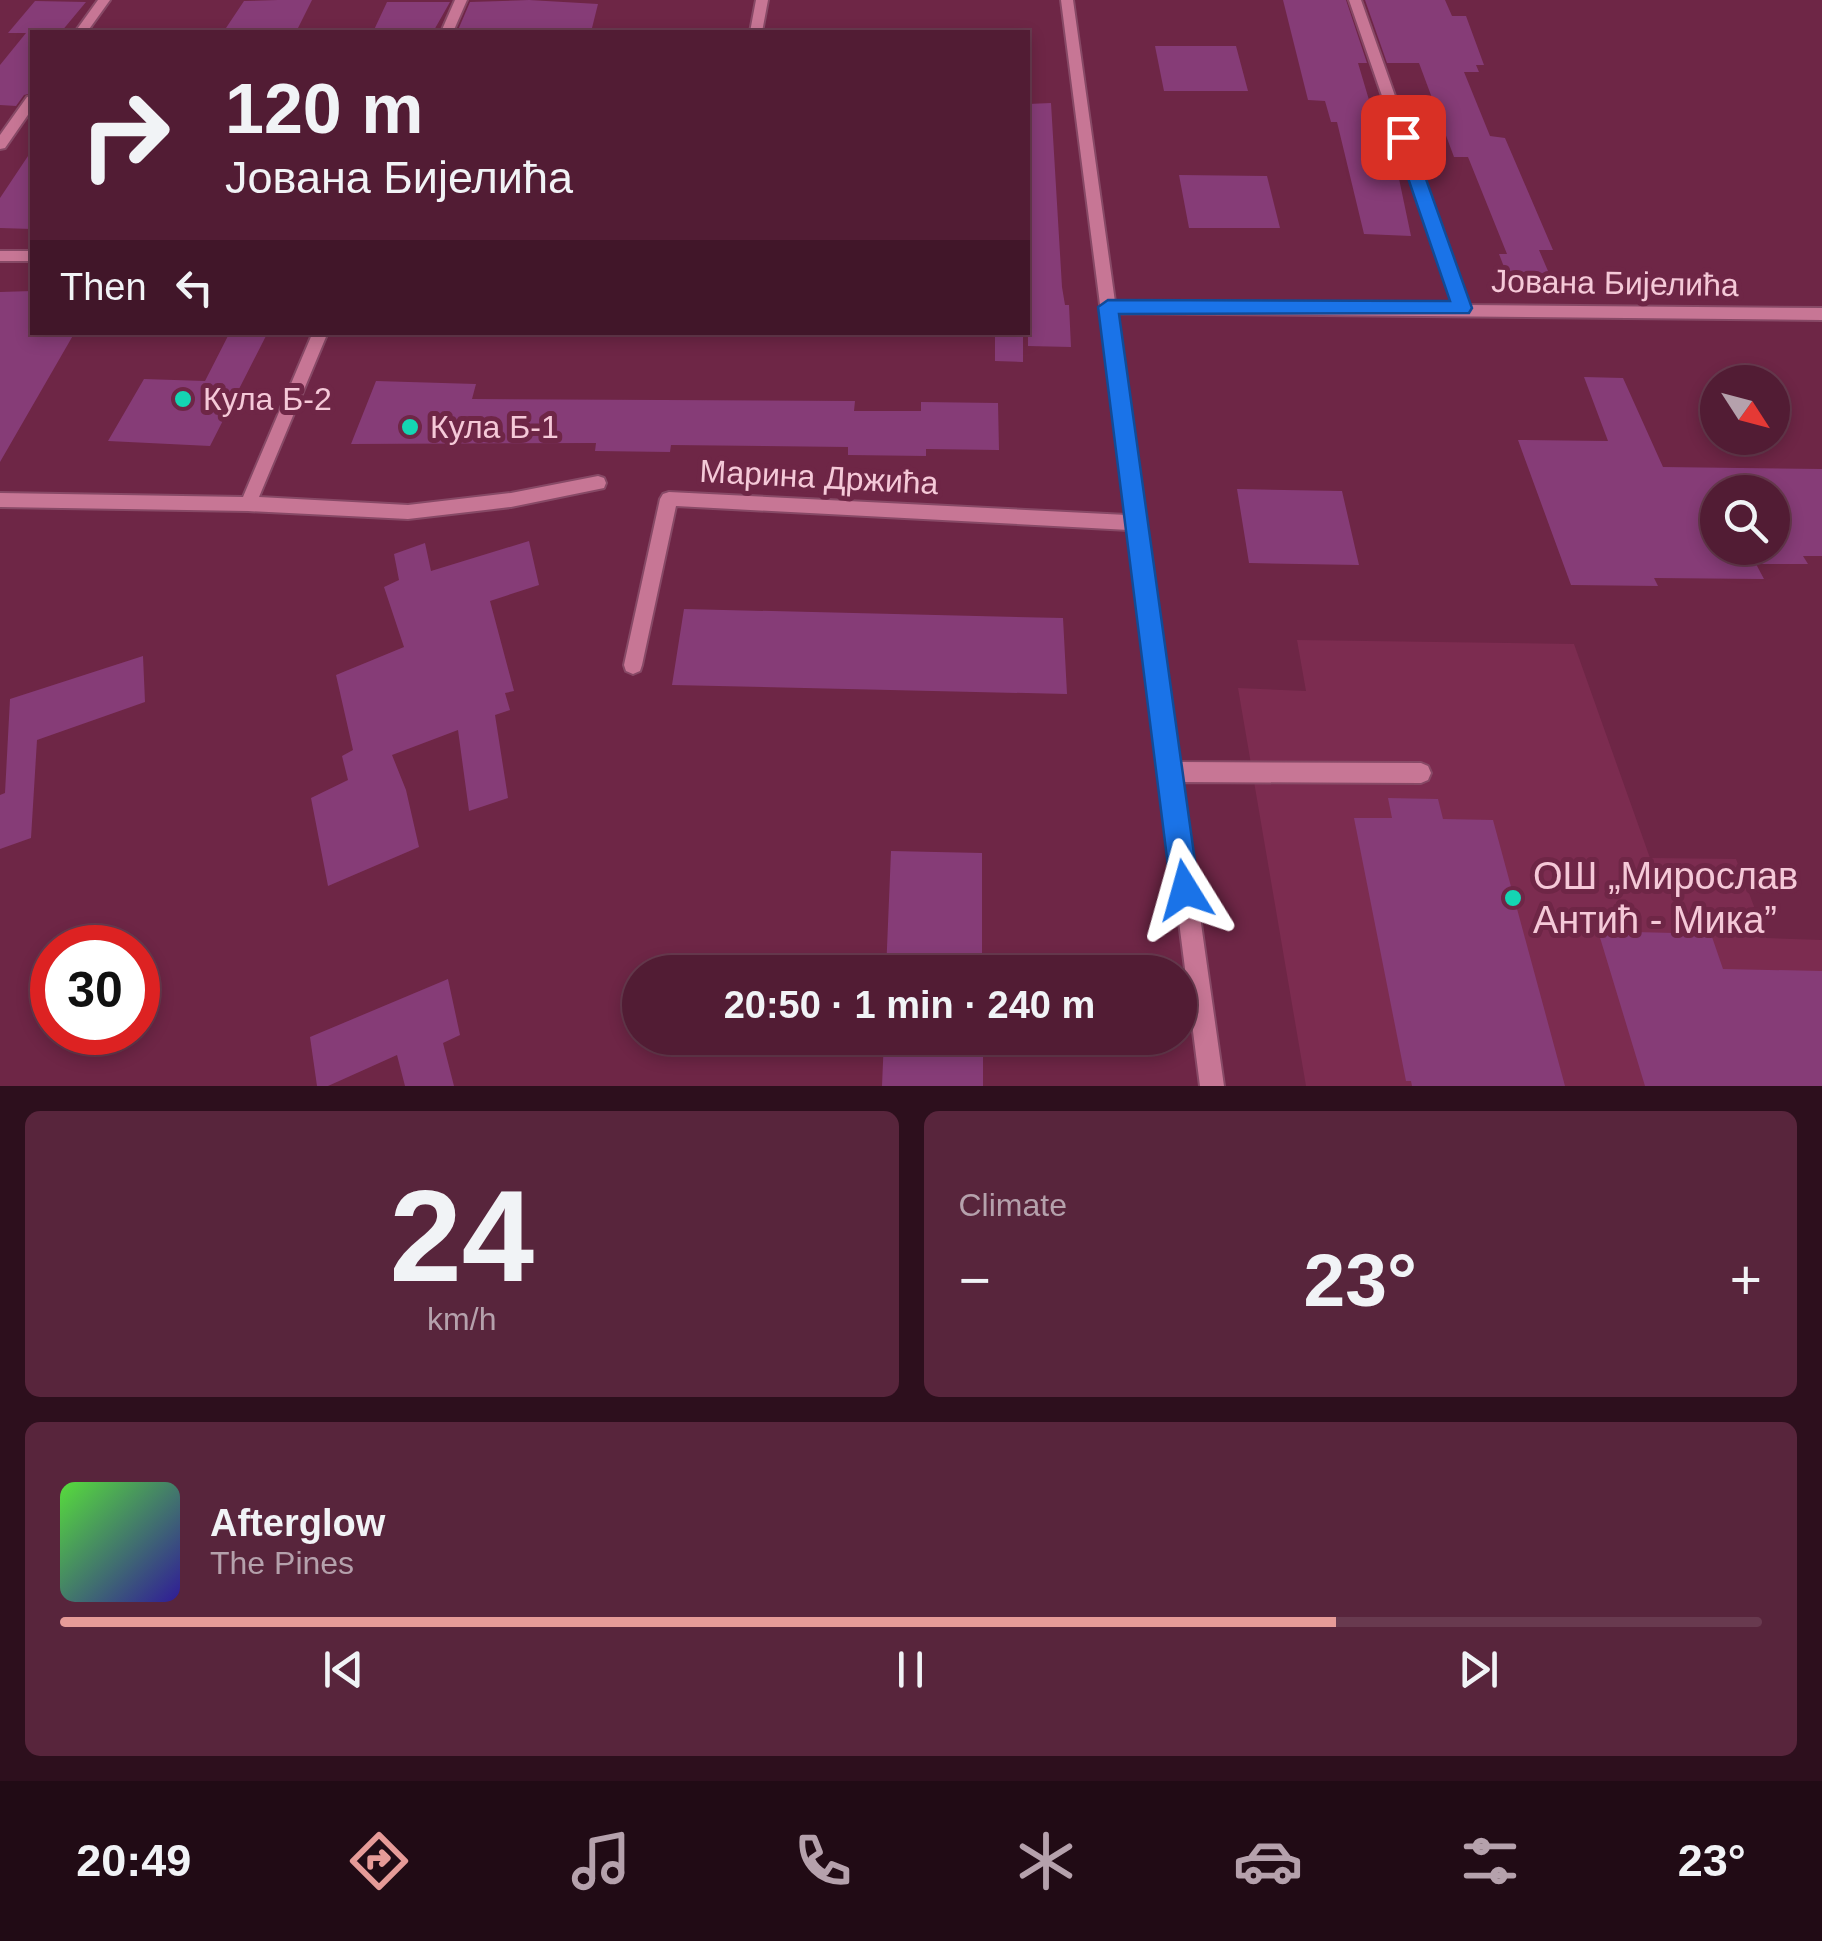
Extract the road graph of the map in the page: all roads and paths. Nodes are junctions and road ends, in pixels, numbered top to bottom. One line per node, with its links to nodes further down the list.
1 (104, 0): 6 (street)
2 (461, 0): 7 (street)
3 (762, 0): 8 (street)
4 (1067, 0): 13 (street)
5 (1355, 0): 14 (street)
6 (82, 30)
7 (448, 30)
8 (756, 30)
9 (30, 103): 10 (street)
10 (0, 145)
11 (0, 256): 12 (street)
12 (30, 256)
13 (1108, 307): 14 (street, Јована Бијелића); 20 (street)
14 (1462, 308): 15 (street, Јована Бијелића)
15 (1822, 314)
16 (319, 335): 19 (street)
17 (598, 482): 19 (street)
18 (0, 500): 19 (street)
19 (248, 504)
20 (1135, 523): 21 (street, Марина Држића); 22 (street)
21 (633, 666)
22 (1169, 772): 23 (street); 24 (street)
23 (1421, 774)
24 (1212, 1086)

